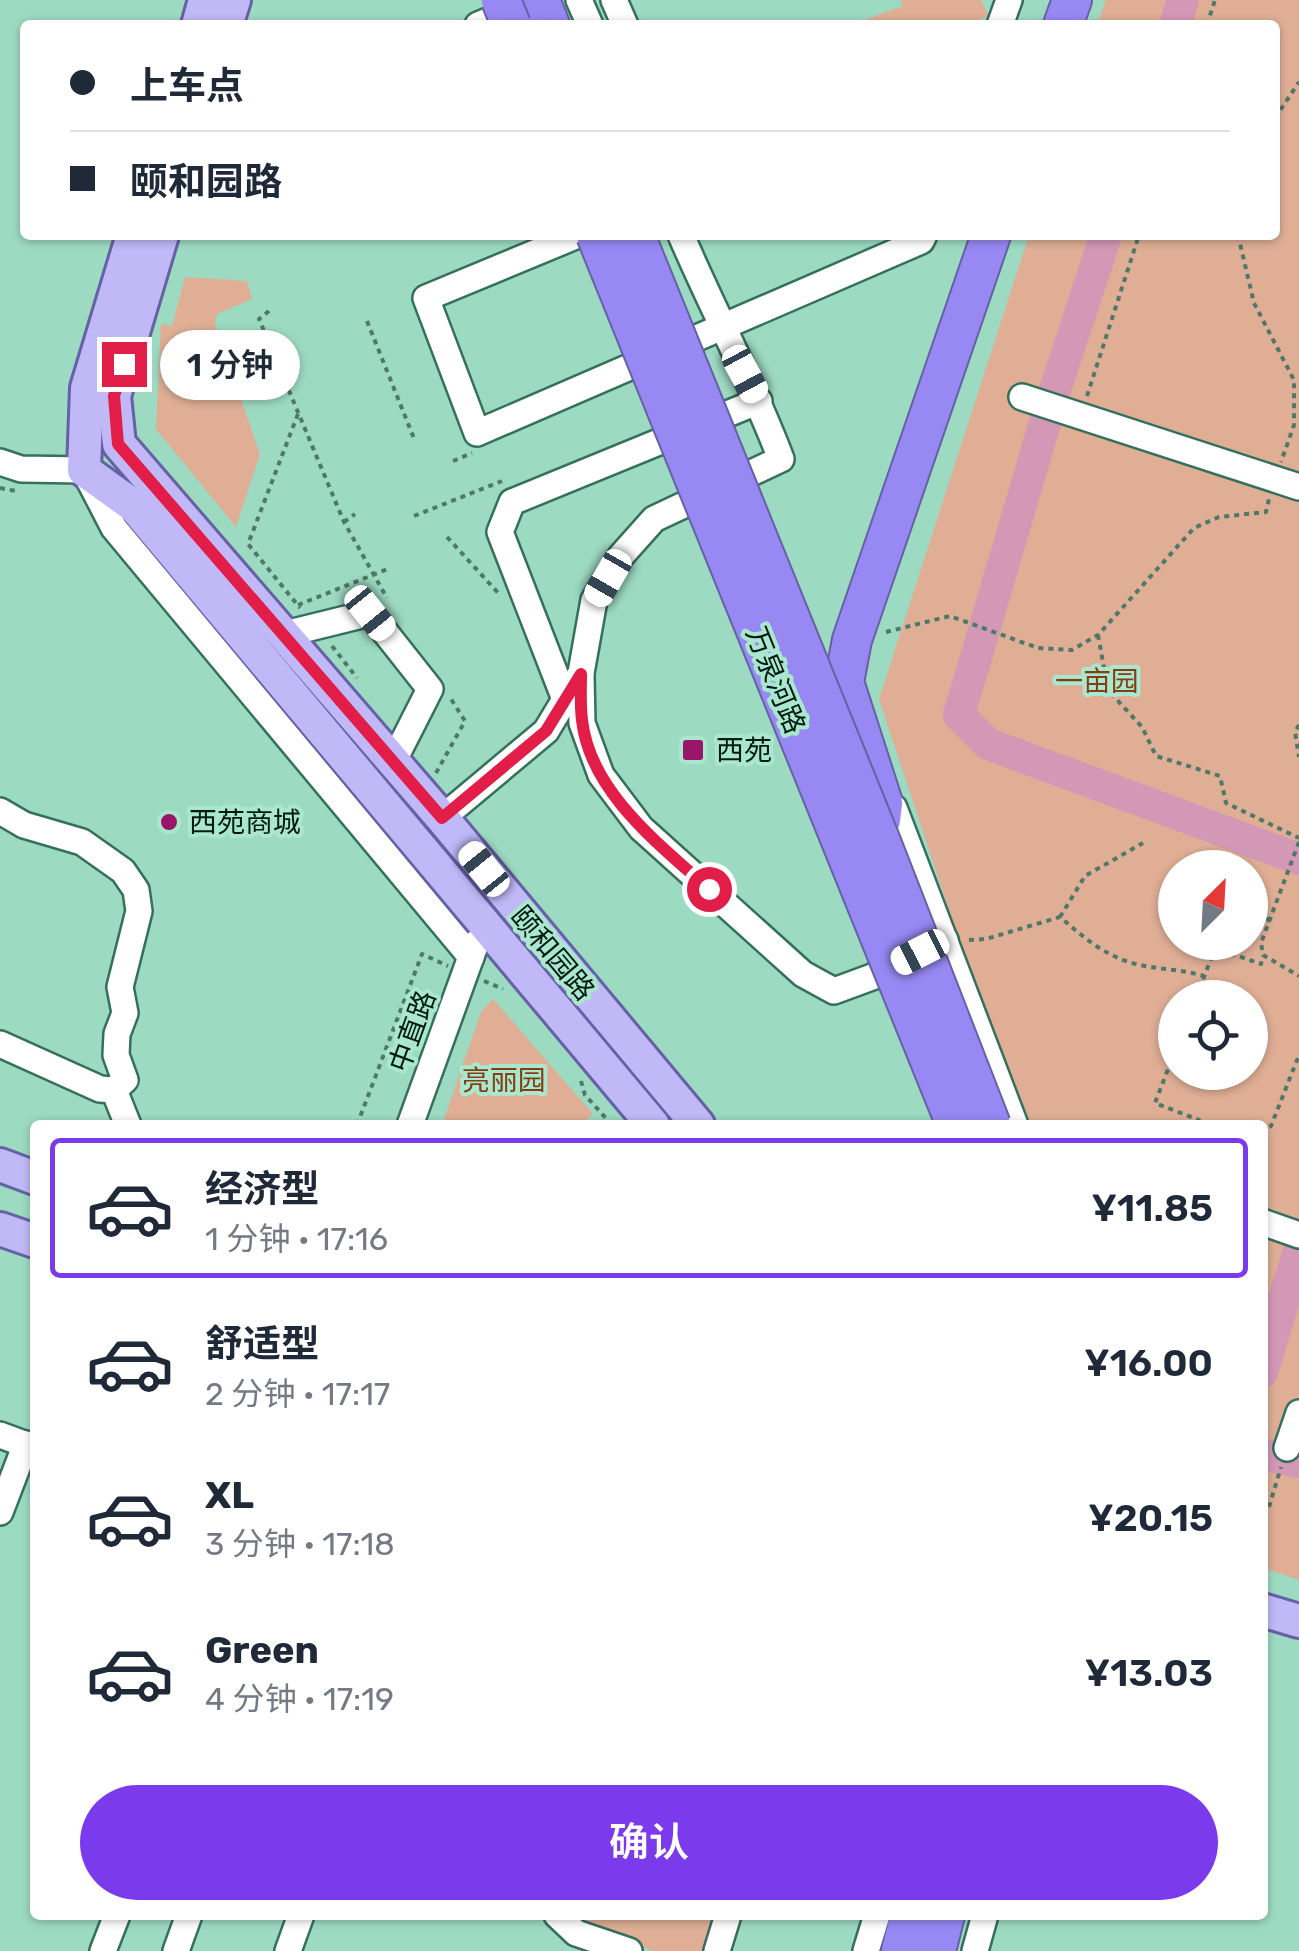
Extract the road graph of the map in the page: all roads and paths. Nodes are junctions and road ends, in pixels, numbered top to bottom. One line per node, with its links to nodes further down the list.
1 (538, 0): 2 (street)
2 (490, 20)
3 (1299, 82): 4 (path)
4 (1280, 110)
5 (131, 240): 27 (main road)
6 (161, 240): 25 (main road)
7 (566, 240): 17 (street)
8 (598, 240): 76 (highway, 万泉河路, bridge)
9 (637, 240): 52 (highway, 万泉河路, bridge)
10 (682, 240): 17 (street)
11 (922, 240): 17 (street)
12 (988, 240): 42 (highway)
13 (1137, 240): 23 (path)
14 (1239, 240): 19 (path)
15 (269, 311): 22 (path)
16 (366, 321): 24 (path)
17 (722, 330): 21 (street)
18 (1299, 375): 19 (path)
19 (1292, 376): 28 (path)
20 (1022, 397): 23 (street)
21 (759, 401): 43 (street); 46 (street)
22 (298, 414): 34 (path); 40 (path)
23 (1080, 414): 28 (street)
24 (415, 441)
25 (118, 444): 27 (street); 40 (main road, 颐和园路)
26 (0, 462): 27 (street)
27 (84, 470): 57 (main road, 颐和园路); 62 (street)
28 (1287, 483): 41 (path)
29 (3, 489): 31 (path)
30 (470, 494): 33 (path)
31 (0, 499)
32 (355, 514): 34 (path)
33 (414, 516)
34 (344, 522): 37 (path)
35 (446, 537): 38 (path)
36 (390, 568): 37 (path)
37 (374, 578): 39 (path); 40 (path)
38 (500, 594)
39 (393, 608)
40 (300, 622): 44 (path); 48 (main road, 颐和园路); 48 (street)
41 (1098, 635): 42 (path); 53 (path)
42 (852, 640): 52 (highway)
43 (581, 674): 46 (street); 59 (street)
44 (360, 682)
45 (444, 688): 48 (path)
46 (566, 702): 51 (street)
47 (1299, 725): 49 (path)
48 (399, 749): 51 (main road, 颐和园路)
49 (1299, 757)
50 (0, 811): 69 (street)
51 (442, 818): 75 (main road, 颐和园路)
52 (887, 823): 59 (street); 77 (highway, 万泉河路, bridge)
53 (1299, 840): 56 (path)
54 (1144, 843): 55 (path)
55 (1060, 917): 59 (path); 63 (path)
56 (1270, 920): 58 (path)
57 (483, 925): 62 (street, 中直路); 74 (main road, 颐和园路)
58 (1268, 925)
59 (944, 940): 78 (street)
60 (1268, 958): 64 (path)
61 (1210, 960): 63 (path)
62 (468, 965): 66 (path); 72 (path); 73 (street, 中直路)
63 (1204, 976): 65 (path)
64 (1299, 976)
65 (1203, 980)
66 (508, 991)
67 (0, 1044): 69 (street)
68 (1299, 1055): 80 (path)
69 (114, 1090): 71 (street)
70 (1160, 1090): 79 (path)
71 (126, 1120)
72 (359, 1120)
73 (412, 1120)
74 (649, 1120)
75 (694, 1120)
76 (954, 1120)
77 (990, 1120)
78 (1013, 1120)
79 (1200, 1120)
80 (1268, 1128)
81 (0, 1165): 82 (main road)
82 (30, 1176)
83 (0, 1229): 84 (main road)
84 (30, 1239)
85 (1299, 1413): 88 (street)
86 (0, 1435): 87 (street)
87 (30, 1446): 90 (street)
88 (1284, 1459): 89 (path)
89 (1269, 1507)
90 (0, 1512)
91 (1268, 1612): 92 (main road)
92 (1299, 1622)
93 (115, 1920): 102 (street)
94 (187, 1920): 103 (street)
95 (299, 1920): 104 (street)
96 (562, 1920): 105 (street)
97 (726, 1920): 106 (street)
98 (875, 1920): 107 (street)
99 (909, 1920): 108 (highway)
100 (944, 1920): 109 (highway)
101 (984, 1920): 110 (street)
102 (104, 1951)
103 (176, 1951)
104 (288, 1951)
105 (629, 1951)
106 (716, 1951)
107 (866, 1951)
108 (901, 1951)
109 (936, 1951)
110 (975, 1951)

